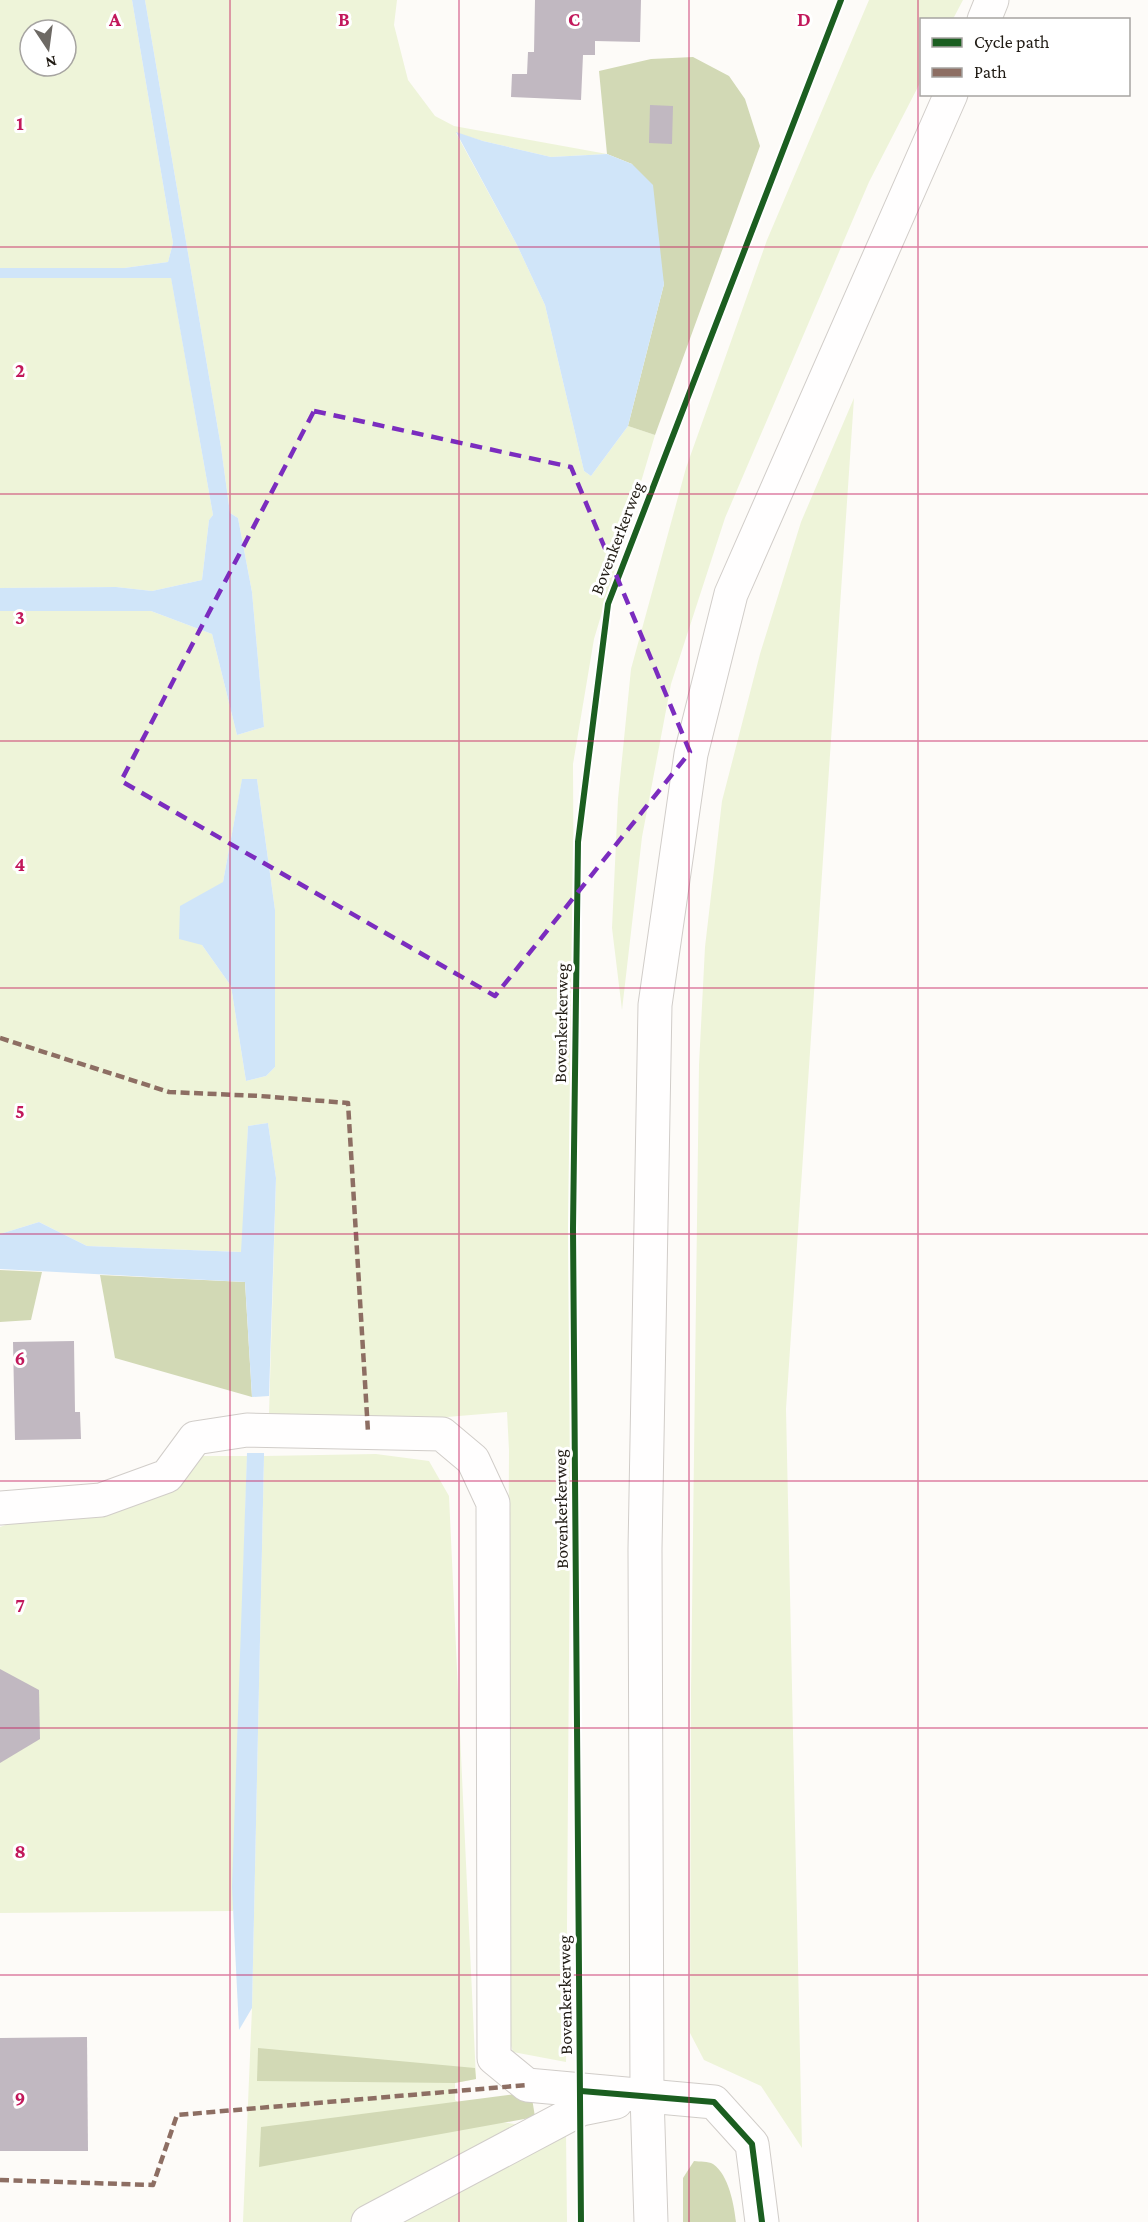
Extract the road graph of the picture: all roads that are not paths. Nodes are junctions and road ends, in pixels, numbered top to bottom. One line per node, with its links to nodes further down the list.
1 (992, 0): 2 (main road)
2 (985, 18)
3 (950, 96): 5 (main road)
4 (0, 1508): 5 (main road)
5 (647, 2096): 6 (main road); 7 (main road); 8 (main road)
6 (368, 2222)
7 (651, 2222)
8 (762, 2222)

